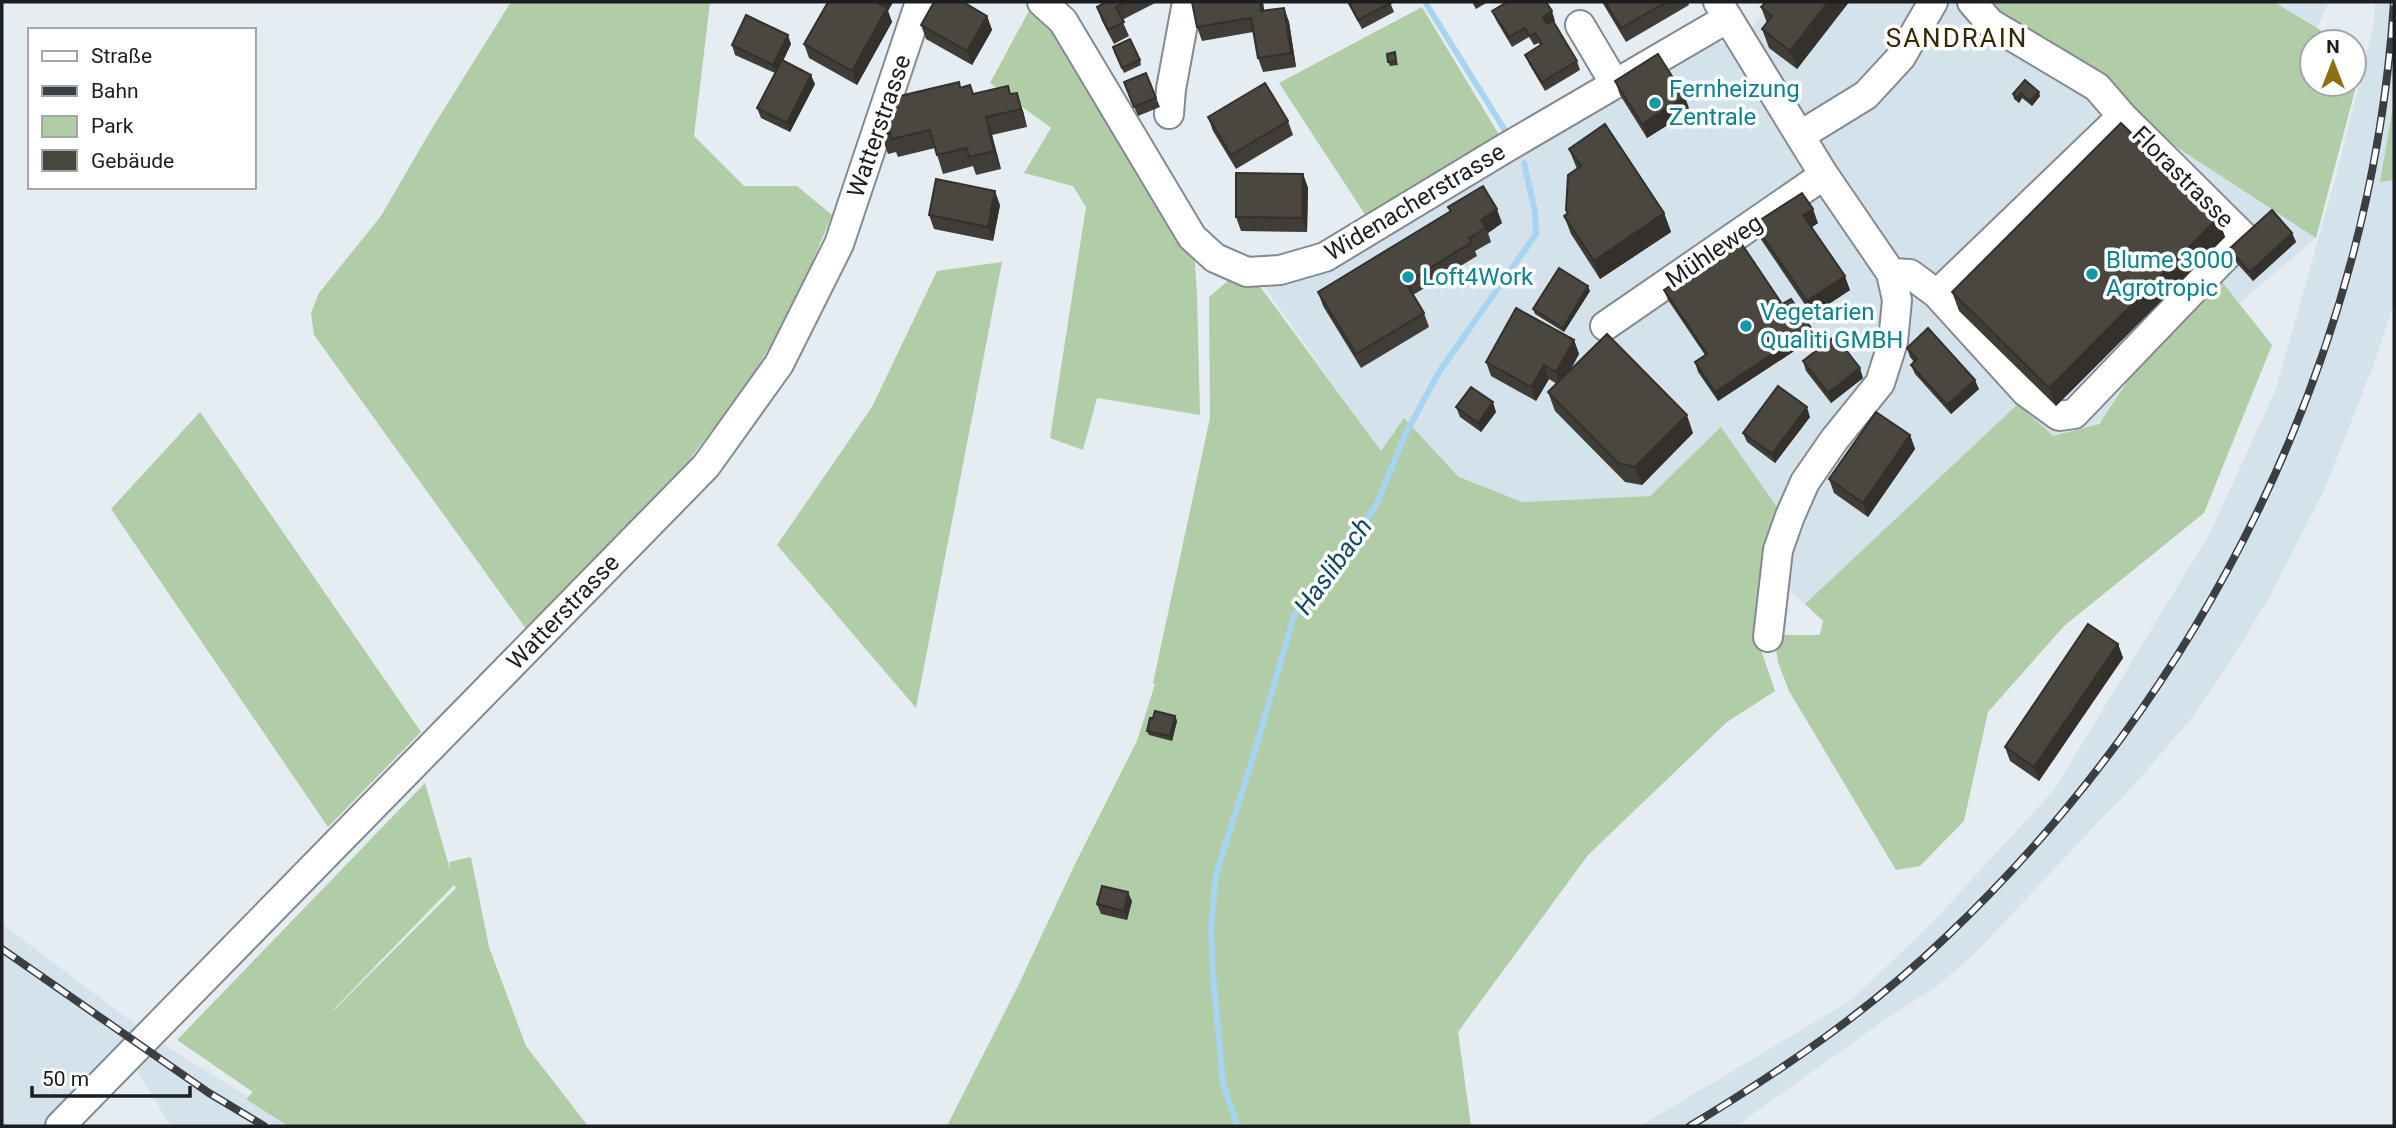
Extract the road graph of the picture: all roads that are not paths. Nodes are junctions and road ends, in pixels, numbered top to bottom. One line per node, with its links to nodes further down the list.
1 (920, 2): 17 (street, Watterstrasse)
2 (1042, 2): 8 (street, Widenacherstrasse)
3 (1186, 2): 9 (street)
4 (1933, 2): 11 (street)
5 (1972, 2): 10 (street, Florastrasse)
6 (1723, 10): 8 (street, Widenacherstrasse); 11 (street)
7 (1580, 25): 8 (street)
8 (1615, 84)
9 (1169, 114)
10 (2122, 116): 14 (street); 14 (street, Florastrasse)
11 (1801, 135): 12 (street)
12 (1824, 175): 13 (street); 15 (street, Mühleweg)
13 (1891, 273): 14 (street, Florastrasse); 16 (street)
14 (1937, 294)
15 (1605, 326)
16 (1768, 637)
17 (60, 1126)

